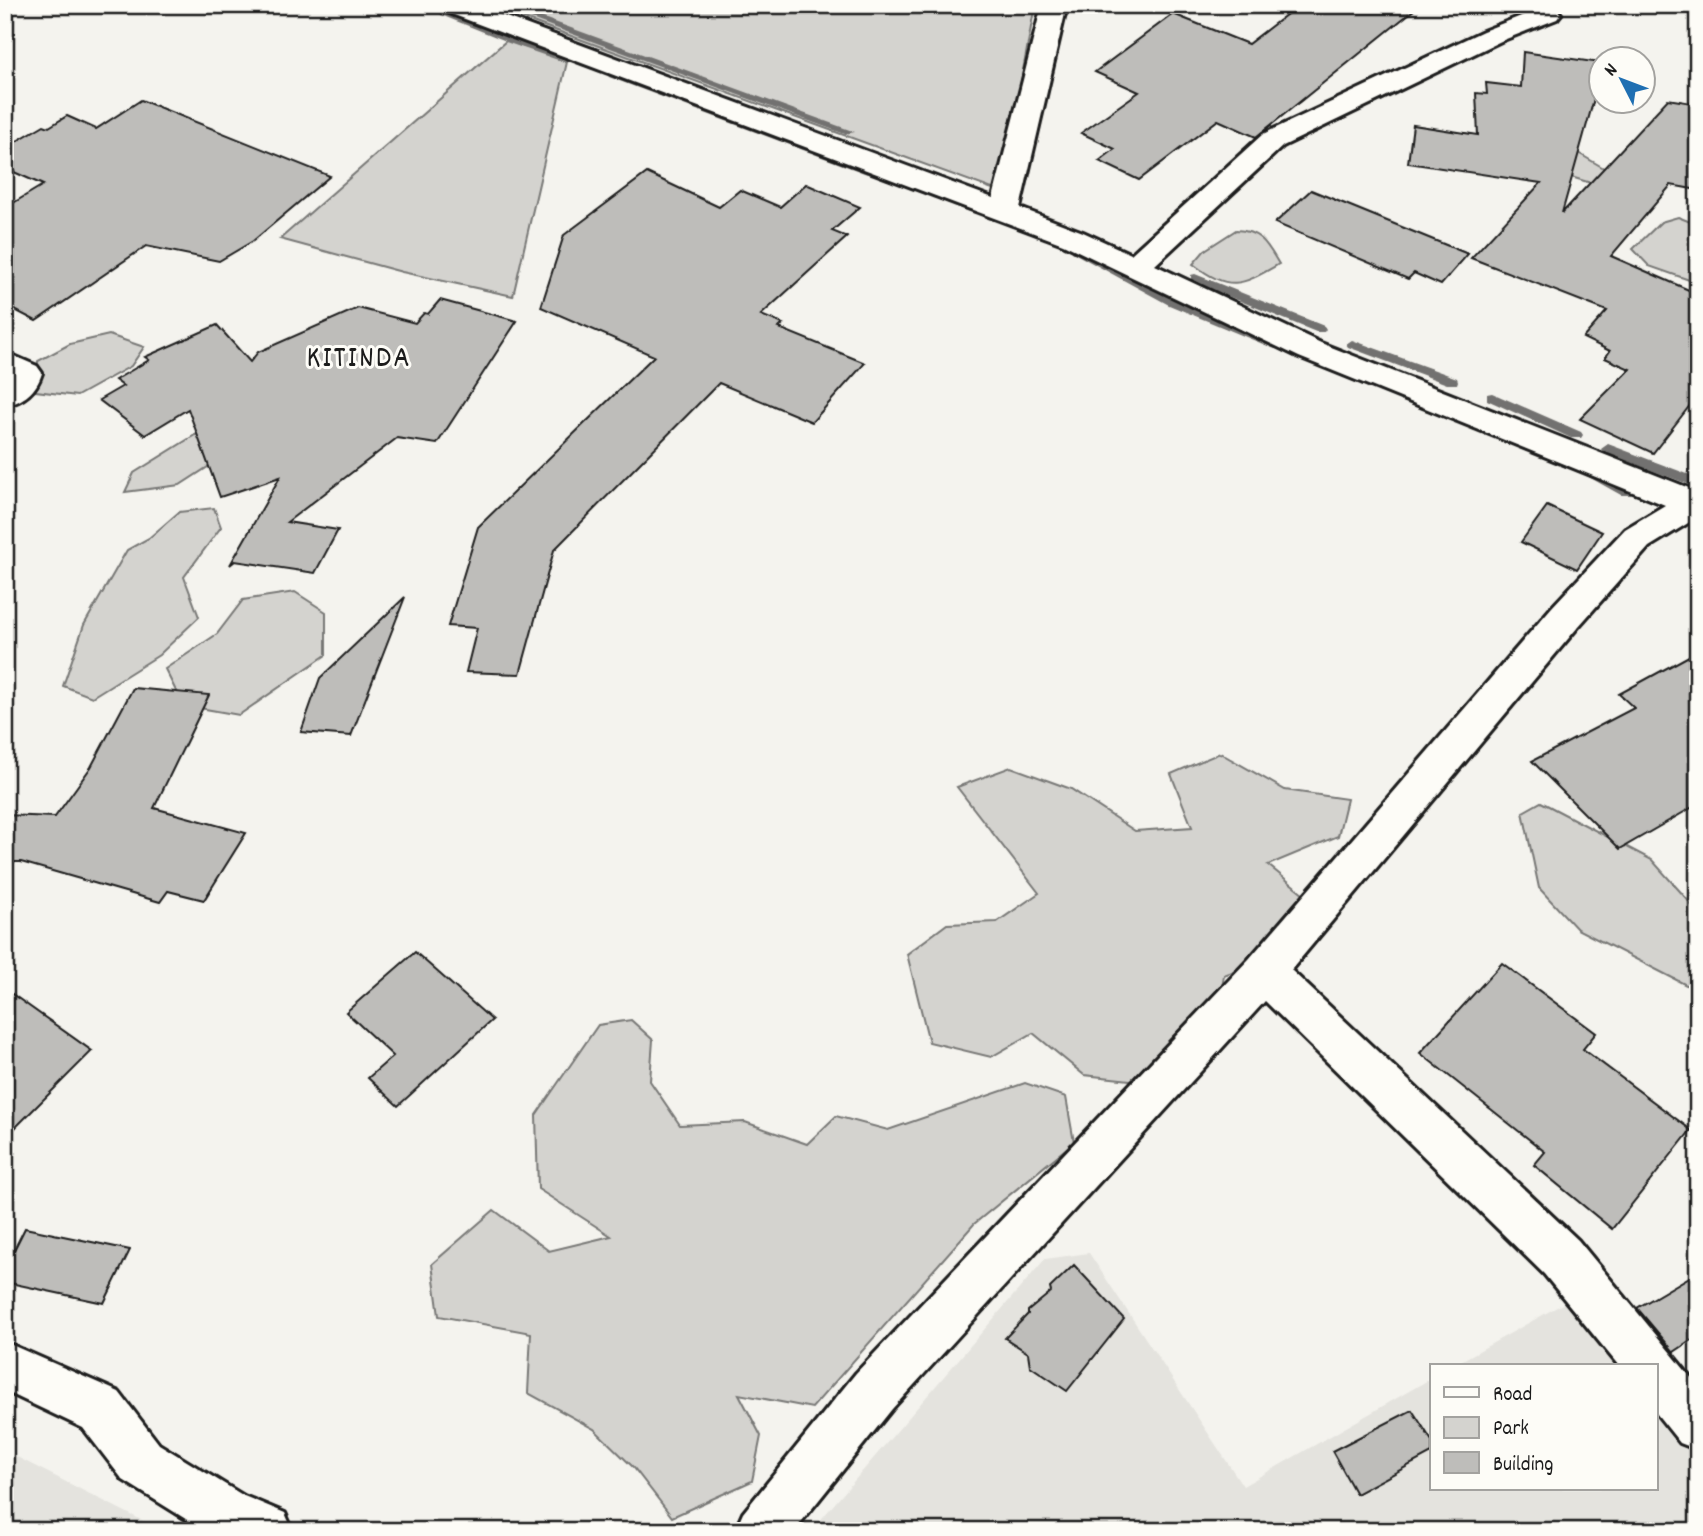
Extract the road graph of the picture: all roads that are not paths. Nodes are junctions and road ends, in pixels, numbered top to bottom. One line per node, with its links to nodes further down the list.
1 (450, 5): 4 (street)
2 (1055, 5): 4 (street)
3 (1548, 14): 5 (street)
4 (1004, 213): 5 (street)
5 (1134, 268): 8 (street)
6 (5, 362): 7 (street)
7 (5, 395)
8 (1697, 503): 9 (street)
9 (1264, 972): 10 (street); 15 (street)
10 (1648, 1364)
11 (5, 1366): 14 (street)
12 (1658, 1376): 13 (street)
13 (1698, 1425)
14 (267, 1531)
15 (761, 1531)

